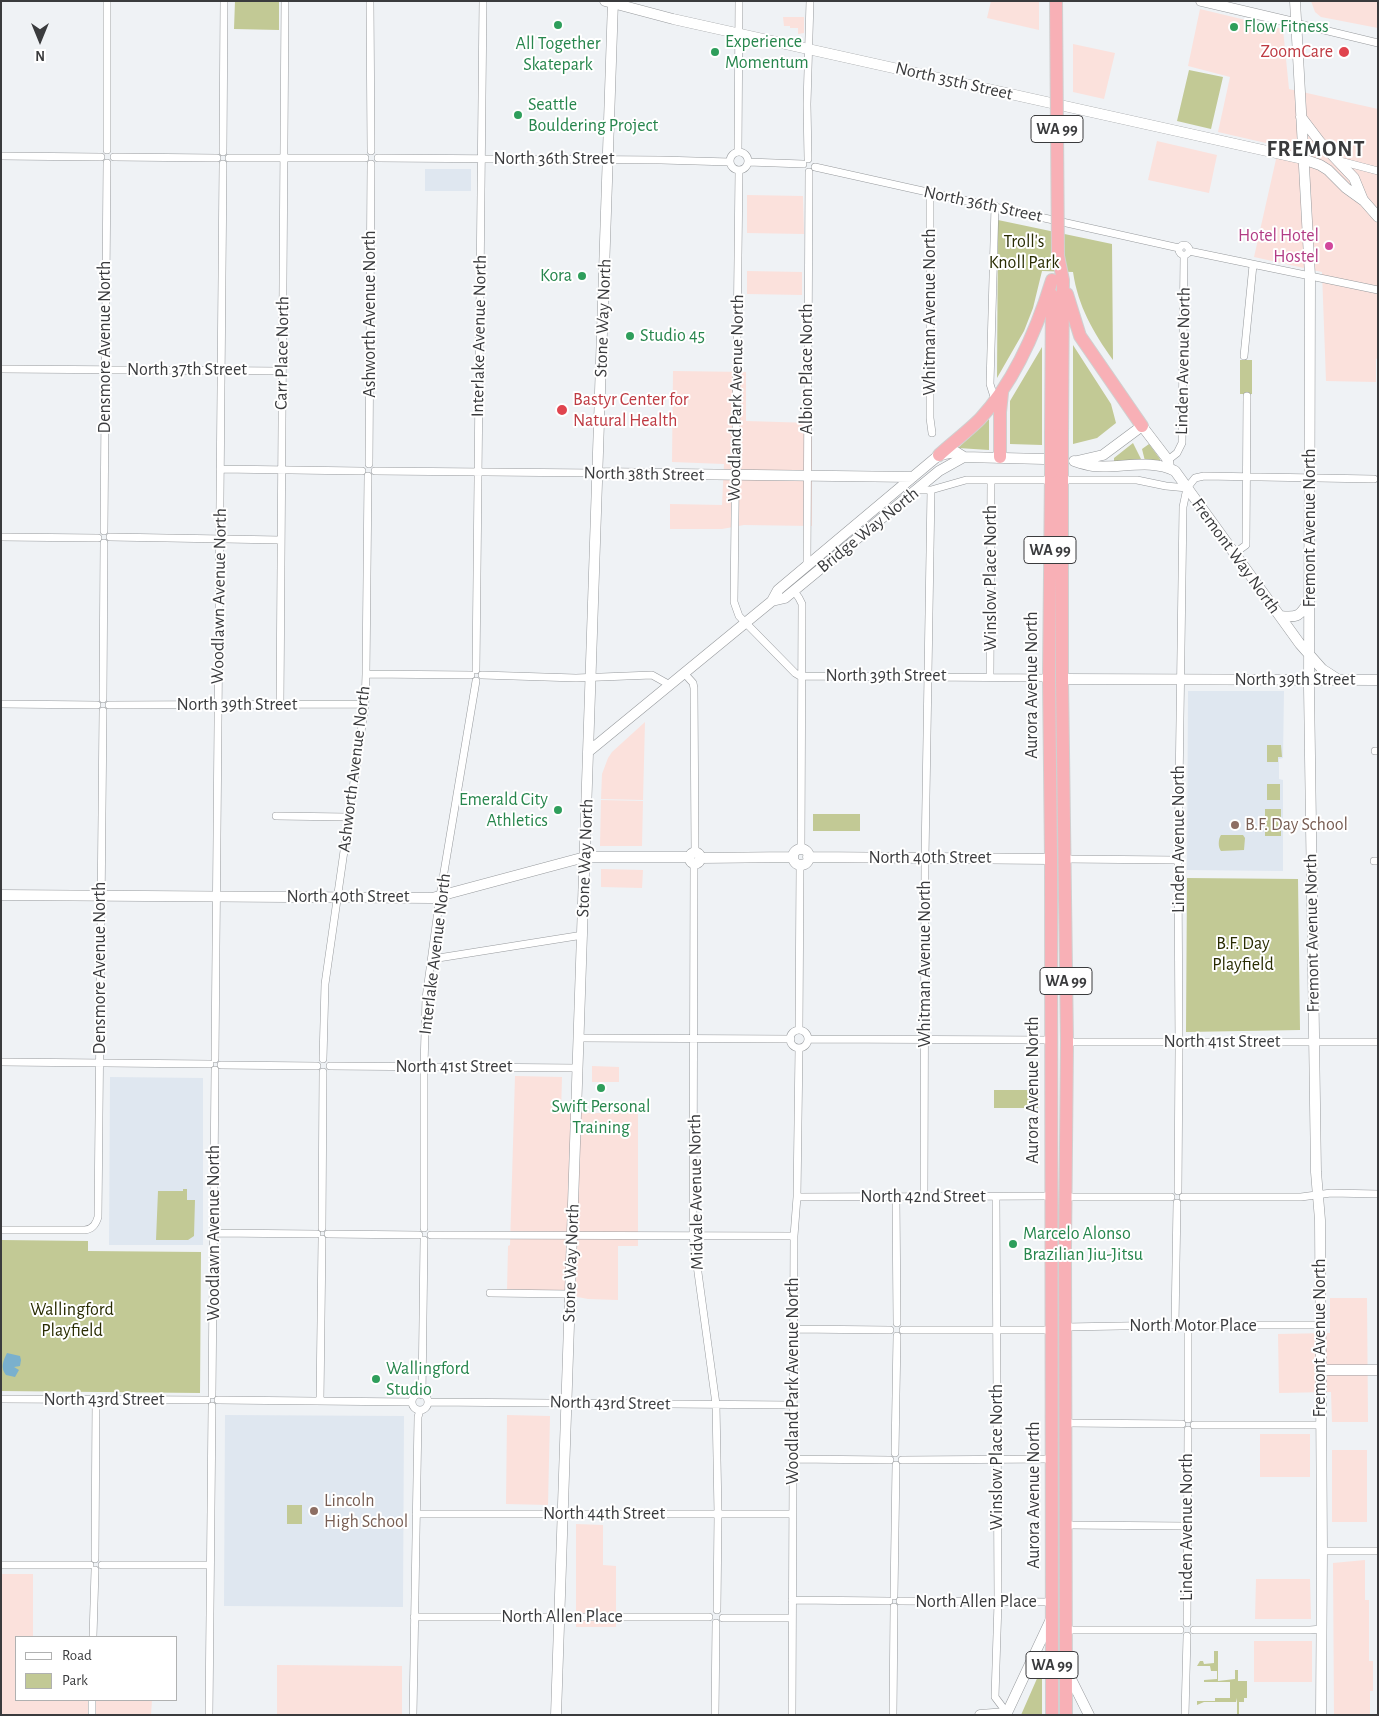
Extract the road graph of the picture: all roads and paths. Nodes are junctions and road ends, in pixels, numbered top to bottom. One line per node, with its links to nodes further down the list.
1 (107, 1): 19 (street)
2 (224, 1): 21 (street)
3 (285, 1): 26 (street, Carr Place North)
4 (370, 1): 20 (street)
5 (484, 1): 31 (street, Interlake Avenue North)
6 (738, 1): 14 (street)
7 (810, 1): 16 (street)
8 (1052, 1): 17 (street)
9 (1056, 1): 52 (highway, Aurora Avenue North / WA 99, bridge)
10 (1201, 1): 13 (main road)
11 (1295, 1): 13 (main road, Fremont Avenue North)
12 (610, 2): 14 (main road, North 35th Street); 33 (main road, Stone Way North)
13 (1295, 22): 15 (street); 18 (main road, Fremont Avenue North)
14 (738, 33): 16 (main road, North 35th Street); 22 (street)
15 (1378, 43)
16 (808, 48): 17 (main road, North 35th Street); 35 (street)
17 (1053, 103): 32 (main road, North 35th Street); 48 (street)
18 (1300, 116): 32 (main road, Fremont Avenue North); 34 (main road)
19 (107, 150): 24 (street); 25 (street)
20 (371, 151): 29 (street); 30 (street)
21 (223, 152): 27 (street); 28 (street)
22 (738, 152): 36 (street); 37 (street)
23 (1, 156): 24 (street)
24 (101, 157): 38 (street)
25 (114, 157): 27 (street); 38 (street)
26 (284, 157): 28 (street); 29 (street); 58 (street, Carr Place North)
27 (217, 158): 39 (street)
28 (229, 158): 39 (street)
29 (365, 158): 40 (street)
30 (378, 158): 31 (street, North 36th Street); 40 (street)
31 (481, 159): 33 (street, North 36th Street); 74 (street, Interlake Avenue North)
32 (1303, 159): 45 (main road, North 35th Street); 51 (main road, Fremont Avenue North)
33 (608, 160): 36 (street, North 36th Street); 75 (main road, Stone Way North)
34 (1336, 160): 43 (street); 45 (main road)
35 (806, 161): 37 (street); 41 (street); 41 (street)
36 (730, 162): 42 (street)
37 (748, 162): 42 (street)
38 (107, 163): 56 (street, Densmore Avenue North)
39 (223, 164): 57 (street, Woodlawn Avenue North)
40 (371, 164): 68 (street, Ashworth Avenue North)
41 (812, 169): 44 (street, North 36th Street); 77 (street, Albion Place North)
42 (738, 171): 76 (street, Woodland Park Avenue North)
43 (1378, 171)
44 (930, 192): 46 (street, North 36th Street); 63 (street, Whitman Avenue North)
45 (1364, 201): 47 (main road)
46 (995, 206): 48 (street, North 36th Street); 61 (street)
47 (1378, 217)
48 (1054, 220): 49 (street, North 36th Street)
49 (1187, 253): 50 (street); 69 (street, Linden Avenue North)
50 (1253, 265): 51 (street); 54 (street)
51 (1310, 276): 53 (street); 82 (main road, Fremont Avenue North)
52 (1058, 280): 59 (highway); 62 (highway); 79 (highway, Aurora Avenue North / WA 99, bridge)
53 (1378, 290)
54 (1244, 356)
55 (1, 369): 56 (street, North 37th Street)
56 (105, 370): 57 (street, North 37th Street); 88 (street, Densmore Avenue North)
57 (220, 371): 58 (street, North 37th Street); 70 (street, Woodlawn Avenue North)
58 (282, 371): 71 (street, Carr Place North)
59 (1003, 388): 61 (highway); 66 (highway)
60 (1247, 396): 81 (street)
61 (995, 400): 64 (highway)
62 (1142, 426): 69 (main road, Fremont Way North); 69 (main road)
63 (932, 433)
64 (939, 455): 65 (main road); 80 (main road, Bridge Way North)
65 (964, 457): 66 (main road); 86 (main road, Bridge Way North)
66 (1000, 457): 67 (main road)
67 (1044, 459)
68 (369, 464): 72 (street); 73 (street)
69 (1168, 464): 85 (main road, Fremont Way North)
70 (220, 469): 71 (street); 92 (street, Woodlawn Avenue North)
71 (281, 470): 72 (street); 93 (street, Carr Place North)
72 (362, 470): 78 (street)
73 (375, 471): 74 (street, North 38th Street); 78 (street)
74 (478, 472): 75 (street, North 38th Street); 105 (street, Interlake Avenue North)
75 (597, 473): 76 (main road, North 38th Street); 108 (main road, Stone Way North)
76 (735, 475): 77 (main road, North 38th Street); 101 (street, Woodland Park Avenue North)
77 (808, 475): 80 (main road, North 38th Street); 96 (street, Albion Place North)
78 (368, 476): 104 (street, Ashworth Avenue North)
79 (1056, 476): 83 (street); 85 (street); 110 (highway, Aurora Avenue North / WA 99); 111 (highway, Aurora Avenue North / WA 99)
80 (913, 477): 96 (main road, Bridge Way North)
81 (1246, 477): 82 (street); 85 (street); 95 (street)
82 (1311, 478): 84 (street); 99 (main road, Fremont Avenue North)
83 (991, 480): 87 (street); 109 (street, Winslow Place North)
84 (1374, 480)
85 (1187, 488): 95 (main road, Fremont Way North); 113 (street, Linden Avenue North)
86 (916, 490): 87 (street); 97 (main road, Bridge Way North)
87 (931, 490): 107 (street, Whitman Avenue North)
88 (104, 531): 90 (street); 91 (street)
89 (1, 537): 91 (street)
90 (110, 537): 92 (street); 94 (street)
91 (98, 538): 94 (street)
92 (219, 539): 93 (street); 122 (street, Woodlawn Avenue North)
93 (281, 540): 123 (street, Carr Place North)
94 (104, 543): 117 (street)
95 (1235, 552): 100 (main road, Fremont Way North)
96 (807, 565): 98 (main road, Bridge Way North)
97 (794, 591): 98 (main road, Bridge Way North); 106 (street)
98 (772, 600): 101 (main road, Bridge Way North)
99 (1310, 600): 100 (main road); 102 (main road, Fremont Avenue North)
100 (1280, 616): 102 (main road, Fremont Way North)
101 (745, 622): 103 (main road, Bridge Way North); 106 (street, North 39th Street)
102 (1309, 655): 112 (main road, Fremont Avenue North); 114 (main road, Fremont Way North)
103 (684, 673): 116 (main road, Bridge Way North); 130 (street, Midvale Avenue North)
104 (366, 674): 105 (street); 119 (street, Ashworth Avenue North)
105 (474, 675): 108 (street); 136 (street, Interlake Avenue North)
106 (800, 676): 107 (street, North 39th Street); 129 (street)
107 (929, 676): 109 (street, North 39th Street); 131 (street, Whitman Avenue North)
108 (590, 677): 116 (street); 125 (main road, Stone Way North)
109 (990, 677): 110 (street, North 39th Street)
110 (1049, 678): 132 (highway, Aurora Avenue North / WA 99)
111 (1062, 679): 113 (main road, North 39th Street); 132 (highway, Aurora Avenue North / WA 99)
112 (1309, 679): 113 (main road, North 39th Street); 114 (main road, North 39th Street); 150 (main road, Fremont Avenue North)
113 (1181, 680): 133 (street, Linden Avenue North)
114 (1339, 680): 115 (main road, North 39th Street)
115 (1378, 680)
116 (670, 684): 125 (main road, Bridge Way North)
117 (103, 699): 120 (street); 121 (street)
118 (1, 704): 120 (street)
119 (364, 704): 123 (street, North 39th Street); 127 (street, Ashworth Avenue North)
120 (97, 705): 124 (street)
121 (109, 705): 122 (street, North 39th Street); 124 (street)
122 (218, 705): 123 (street, North 39th Street); 137 (street, Woodlawn Avenue North)
123 (280, 705)
124 (103, 711): 135 (street, Densmore Avenue North)
125 (588, 752): 128 (main road, Stone Way North)
126 (276, 816): 127 (street)
127 (348, 816): 138 (street, Ashworth Avenue North)
128 (585, 857): 130 (main road, North 40th Street); 136 (main road, North 40th Street); 139 (main road, Stone Way North)
129 (798, 857): 130 (main road, North 40th Street); 131 (main road, North 40th Street); 141 (street)
130 (695, 858): 143 (street, Midvale Avenue North)
131 (926, 858): 132 (main road, North 40th Street); 146 (street, Whitman Avenue North)
132 (1058, 859): 133 (street, North 40th Street); 147 (highway, Aurora Avenue North / WA 99); 148 (highway, Aurora Avenue North / WA 99)
133 (1178, 860): 149 (street, Linden Avenue North)
134 (1, 895): 135 (main road, North 40th Street)
135 (101, 896): 137 (main road, North 40th Street); 156 (street, Densmore Avenue North)
136 (440, 896): 138 (main road, North 40th Street); 140 (street, Interlake Avenue North)
137 (216, 897): 138 (main road, North 40th Street); 155 (street, Woodlawn Avenue North)
138 (338, 897): 153 (street, Ashworth Avenue North)
139 (583, 936): 140 (street); 142 (main road, Stone Way North)
140 (432, 960): 160 (street, Interlake Avenue North)
141 (799, 1030): 144 (street); 145 (street)
142 (579, 1038): 143 (street); 161 (main road, Stone Way North)
143 (694, 1039): 144 (street); 183 (street, Midvale Avenue North)
144 (791, 1039): 152 (street)
145 (808, 1039): 146 (street); 152 (street)
146 (925, 1039): 147 (street); 170 (street, Whitman Avenue North)
147 (1050, 1040): 167 (highway, Aurora Avenue North / WA 99)
148 (1067, 1042): 149 (street, North 41st Street); 172 (highway, Aurora Avenue North / WA 99)
149 (1179, 1042): 150 (street, North 41st Street); 164 (street, Linden Avenue North)
150 (1314, 1042): 151 (street, North 41st Street); 166 (main road, Fremont Avenue North)
151 (1378, 1042)
152 (799, 1048): 168 (street, Woodland Park Avenue North)
153 (323, 1060): 158 (street); 159 (street)
154 (1, 1062): 156 (street)
155 (212, 1062): 156 (street); 157 (street); 162 (street)
156 (100, 1064): 178 (street, Densmore Avenue North)
157 (221, 1065): 158 (street); 162 (street)
158 (317, 1066): 163 (street)
159 (330, 1066): 160 (street, North 41st Street); 163 (street)
160 (424, 1066): 161 (street, North 41st Street); 177 (street, Interlake Avenue North)
161 (578, 1068): 182 (main road, Stone Way North)
162 (215, 1070): 179 (street, Woodlawn Avenue North)
163 (323, 1072): 176 (street)
164 (1178, 1191): 173 (street); 174 (street)
165 (1378, 1194): 166 (street)
166 (1318, 1195): 174 (street); 192 (main road, Fremont Avenue North)
167 (1050, 1196): 171 (street, North 42nd Street); 198 (highway, Aurora Avenue North / WA 99)
168 (797, 1197): 169 (street, North 42nd Street); 184 (street, Woodland Park Avenue North)
169 (896, 1197): 170 (street, North 42nd Street); 189 (street)
170 (924, 1197): 171 (street, North 42nd Street)
171 (996, 1197): 197 (street, Winslow Place North)
172 (1066, 1197): 173 (street); 193 (highway, Aurora Avenue North / WA 99)
173 (1171, 1197): 175 (street)
174 (1183, 1198): 175 (street)
175 (1176, 1203): 190 (street)
176 (322, 1228): 180 (street); 185 (street)
177 (424, 1228): 181 (street); 186 (street)
178 (1, 1230)
179 (214, 1233): 185 (street); 205 (street, Woodlawn Avenue North)
180 (328, 1234): 185 (street); 186 (street)
181 (431, 1235): 182 (street); 186 (street)
182 (572, 1236): 183 (street); 188 (main road, Stone Way North)
183 (693, 1236): 184 (street); 210 (street, Midvale Avenue North)
184 (794, 1236): 194 (street, Woodland Park Avenue North)
185 (319, 1237): 206 (street)
186 (422, 1237): 202 (street)
187 (490, 1293): 188 (street)
188 (570, 1294): 209 (main road, Stone Way North)
189 (896, 1323): 195 (street); 196 (street)
190 (1175, 1325): 191 (street, North Motor Place); 193 (street, North Motor Place)
191 (1188, 1325): 192 (street, North Motor Place); 213 (street)
192 (1320, 1325): 200 (main road, Fremont Avenue North)
193 (1066, 1327): 214 (highway, Aurora Avenue North / WA 99)
194 (793, 1329): 195 (street); 211 (street, Woodland Park Avenue North)
195 (890, 1330): 199 (street)
196 (903, 1330): 197 (street); 199 (street)
197 (997, 1330): 198 (street); 219 (street, Winslow Place North)
198 (1052, 1330): 220 (highway, Aurora Avenue North / WA 99)
199 (897, 1336): 221 (street)
200 (1320, 1370): 201 (main road); 216 (main road, Fremont Avenue North)
201 (1378, 1370)
202 (422, 1395): 207 (street); 208 (street)
203 (1, 1399): 204 (street, North 43rd Street)
204 (96, 1400): 205 (street, North 43rd Street); 230 (street)
205 (212, 1400): 206 (street, North 43rd Street); 233 (street, Woodlawn Avenue North)
206 (320, 1401): 207 (street, North 43rd Street)
207 (412, 1402): 212 (street)
208 (428, 1402): 209 (street, North 43rd Street); 212 (street)
209 (566, 1403): 210 (street, North 43rd Street); 225 (main road, Stone Way North)
210 (716, 1404): 211 (street, North 43rd Street); 223 (street, Midvale Avenue North)
211 (792, 1405): 218 (street, Woodland Park Avenue North)
212 (420, 1410): 222 (street)
213 (1185, 1421): 214 (street); 215 (street); 217 (street)
214 (1066, 1423): 226 (highway, Aurora Avenue North / WA 99)
215 (1194, 1425): 216 (street); 217 (street)
216 (1321, 1425): 228 (main road, Fremont Avenue North)
217 (1188, 1430): 227 (street, Linden Avenue North)
218 (792, 1459): 221 (street); 224 (street, Woodland Park Avenue North)
219 (996, 1459): 220 (street); 221 (street); 237 (street, Winslow Place North)
220 (1052, 1459): 238 (highway, Aurora Avenue North / WA 99)
221 (896, 1462): 236 (street)
222 (416, 1514): 225 (street, North 44th Street); 242 (street)
223 (718, 1514): 224 (street, North 44th Street); 225 (street, North 44th Street); 239 (street, Midvale Avenue North)
224 (792, 1514): 235 (street, Woodland Park Avenue North)
225 (562, 1515): 243 (main road, Stone Way North)
226 (1066, 1525): 227 (street); 249 (highway, Aurora Avenue North / WA 99)
227 (1187, 1526): 246 (street, Linden Avenue North)
228 (1322, 1551): 229 (street); 248 (main road, Fremont Avenue North)
229 (1378, 1551)
230 (95, 1559): 232 (street); 234 (street)
231 (1, 1565): 234 (street)
232 (102, 1565): 233 (street); 234 (street)
233 (210, 1566): 258 (street, Woodlawn Avenue North)
234 (92, 1568): 252 (street)
235 (792, 1600): 236 (street, North Allen Place); 245 (street, Woodland Park Avenue North)
236 (894, 1601): 237 (street, North Allen Place); 263 (street)
237 (998, 1602): 238 (street, North Allen Place); 256 (street, Winslow Place North)
238 (1052, 1602): 240 (highway, Aurora Avenue North / WA 99)
239 (716, 1610): 241 (street); 244 (street)
240 (1052, 1616): 256 (main road); 265 (highway, Aurora Avenue North / WA 99)
241 (709, 1617): 243 (street, North Allen Place); 247 (street)
242 (414, 1618): 243 (street, North Allen Place); 259 (street)
243 (559, 1618): 260 (main road, Stone Way North)
244 (723, 1618): 245 (street); 247 (street)
245 (791, 1618): 262 (street, Woodland Park Avenue North)
246 (1187, 1623): 250 (street); 251 (street)
247 (716, 1624): 261 (street)
248 (1322, 1628): 251 (street); 269 (main road, Fremont Avenue North)
249 (1067, 1630): 250 (street); 254 (highway, Aurora Avenue North / WA 99)
250 (1180, 1630): 253 (street)
251 (1194, 1630): 253 (street)
252 (93, 1636)
253 (1187, 1636): 268 (street)
254 (1066, 1670): 266 (highway, Aurora Avenue North / WA 99); 267 (main road)
255 (92, 1701): 257 (street)
256 (1006, 1714): 264 (main road)
257 (92, 1715)
258 (209, 1715)
259 (413, 1715)
260 (556, 1715)
261 (715, 1715)
262 (792, 1715)
263 (893, 1715)
264 (980, 1715)
265 (1052, 1715)
266 (1066, 1715)
267 (1089, 1715)
268 (1185, 1715)
269 (1321, 1715)

